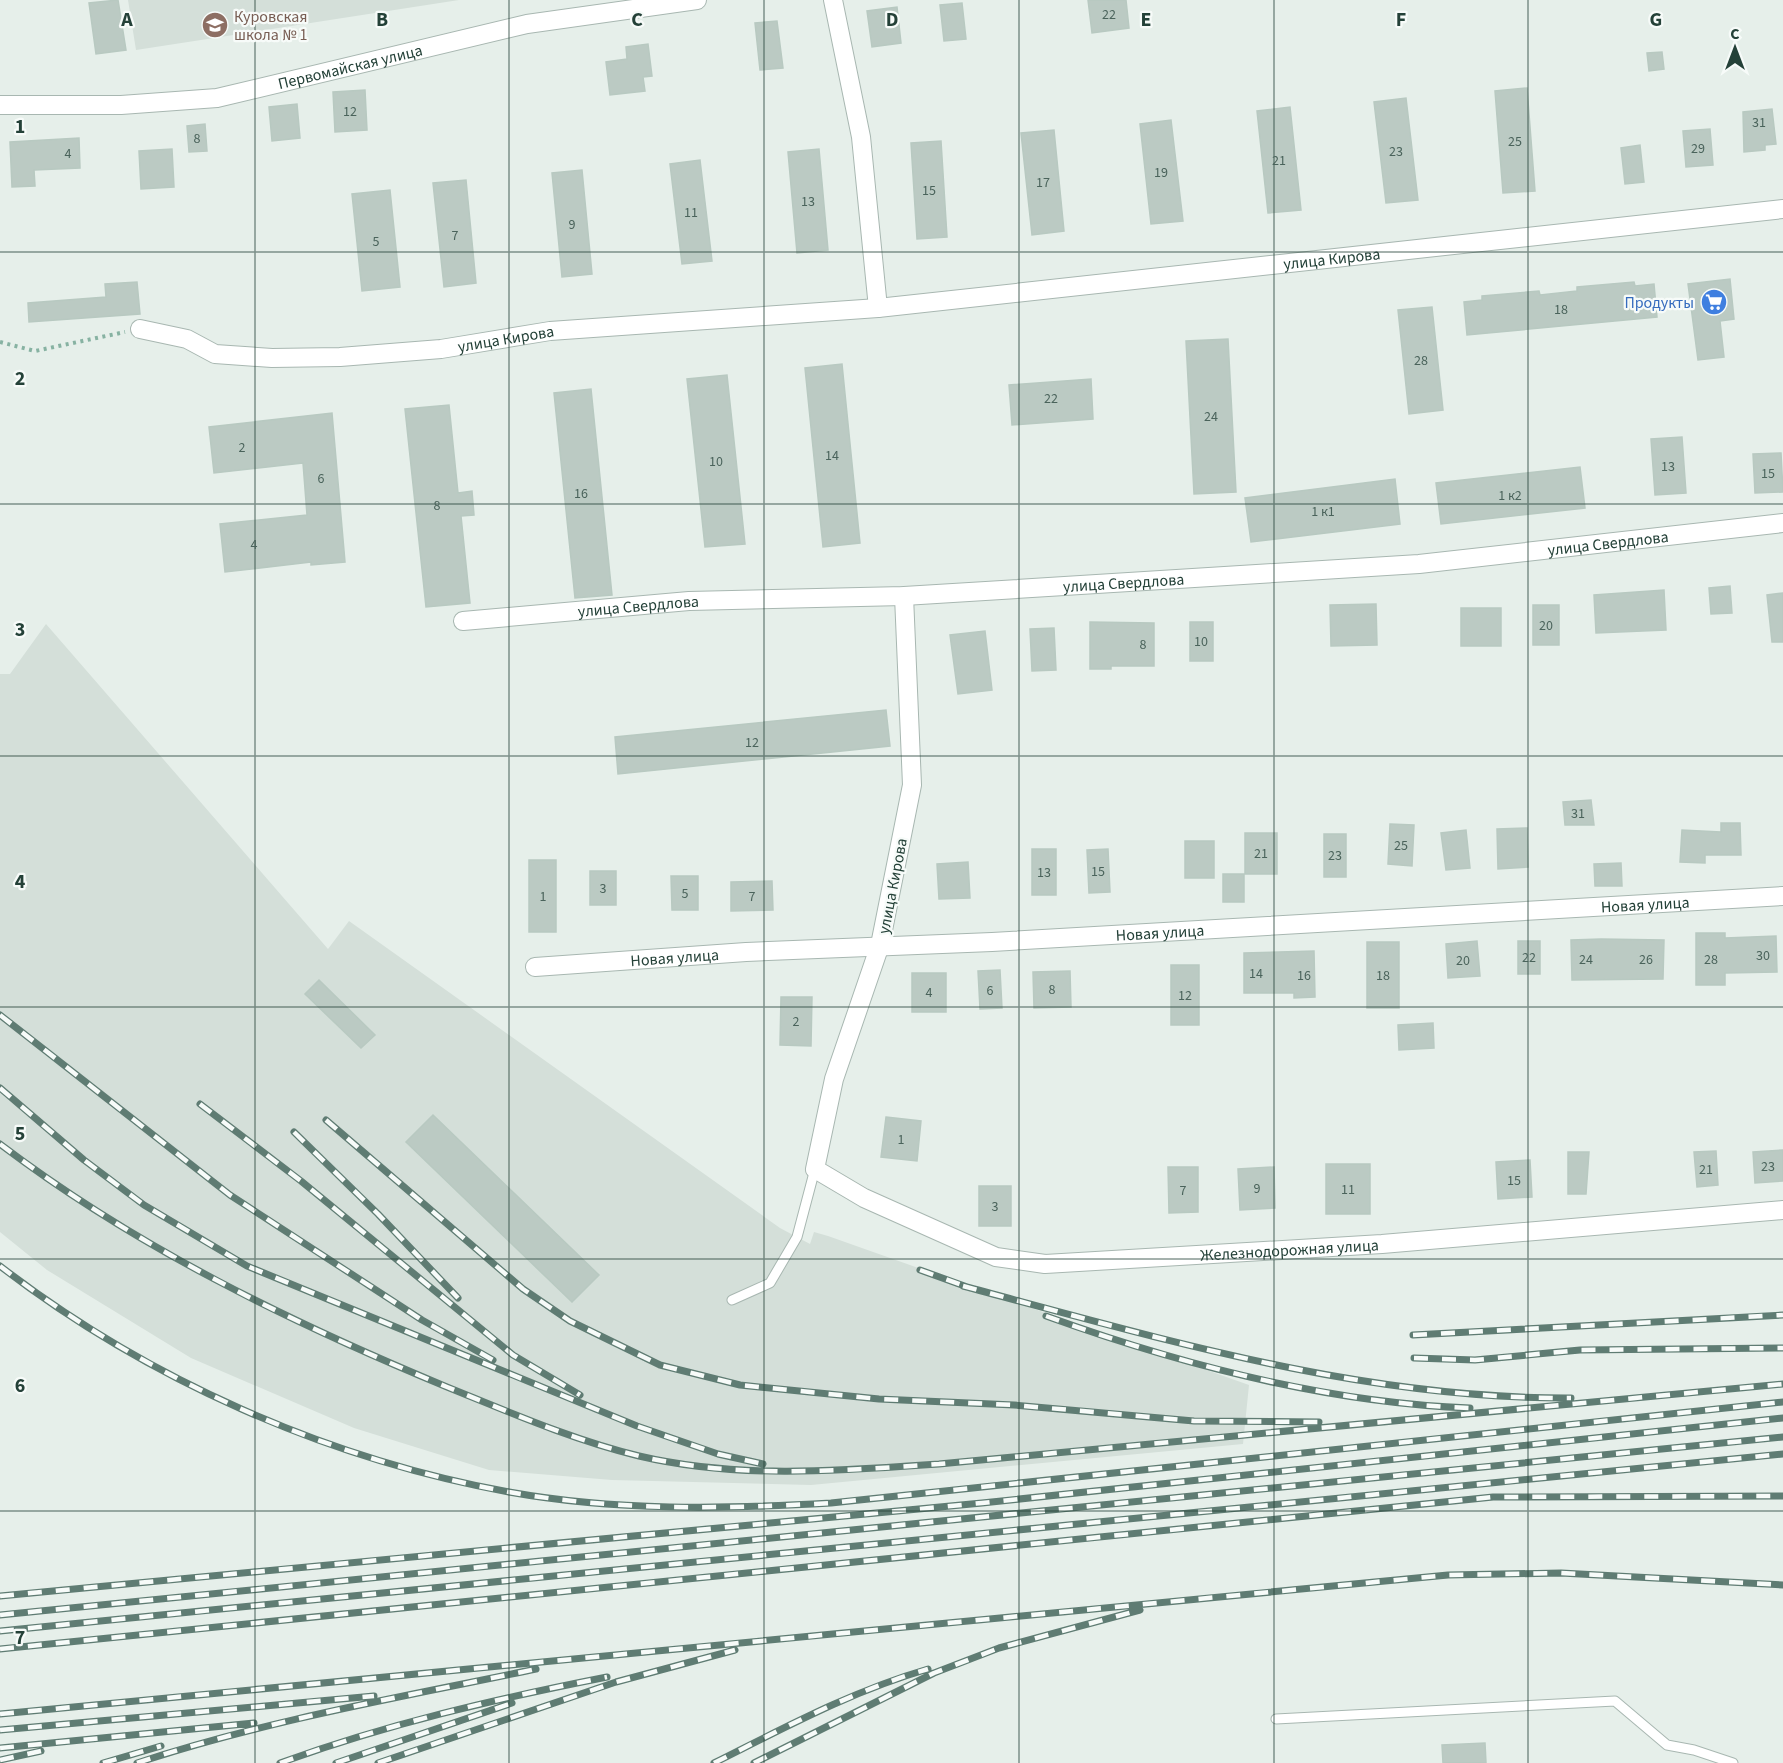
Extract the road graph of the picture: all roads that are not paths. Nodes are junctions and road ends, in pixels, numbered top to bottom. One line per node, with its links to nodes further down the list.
1 (696, 0): 3 (street, Первомайская улица)
2 (833, 0): 5 (street)
3 (0, 105)
4 (1783, 209): 5 (street, улица Кирова)
5 (878, 308): 6 (street, улица Кирова)
6 (140, 329)
7 (1783, 523): 8 (street, улица Свердлова)
8 (904, 596): 9 (street, улица Свердлова); 11 (street, улица Кирова)
9 (463, 621)
10 (1783, 896): 11 (street, Новая улица)
11 (880, 945): 12 (street, Новая улица); 13 (street, улица Кирова)
12 (535, 967)
13 (815, 1168): 14 (street, Железнодорожная улица); 15 (lane)
14 (1783, 1210)
15 (732, 1300)
16 (1276, 1719): 17 (lane)
17 (1733, 1763)

